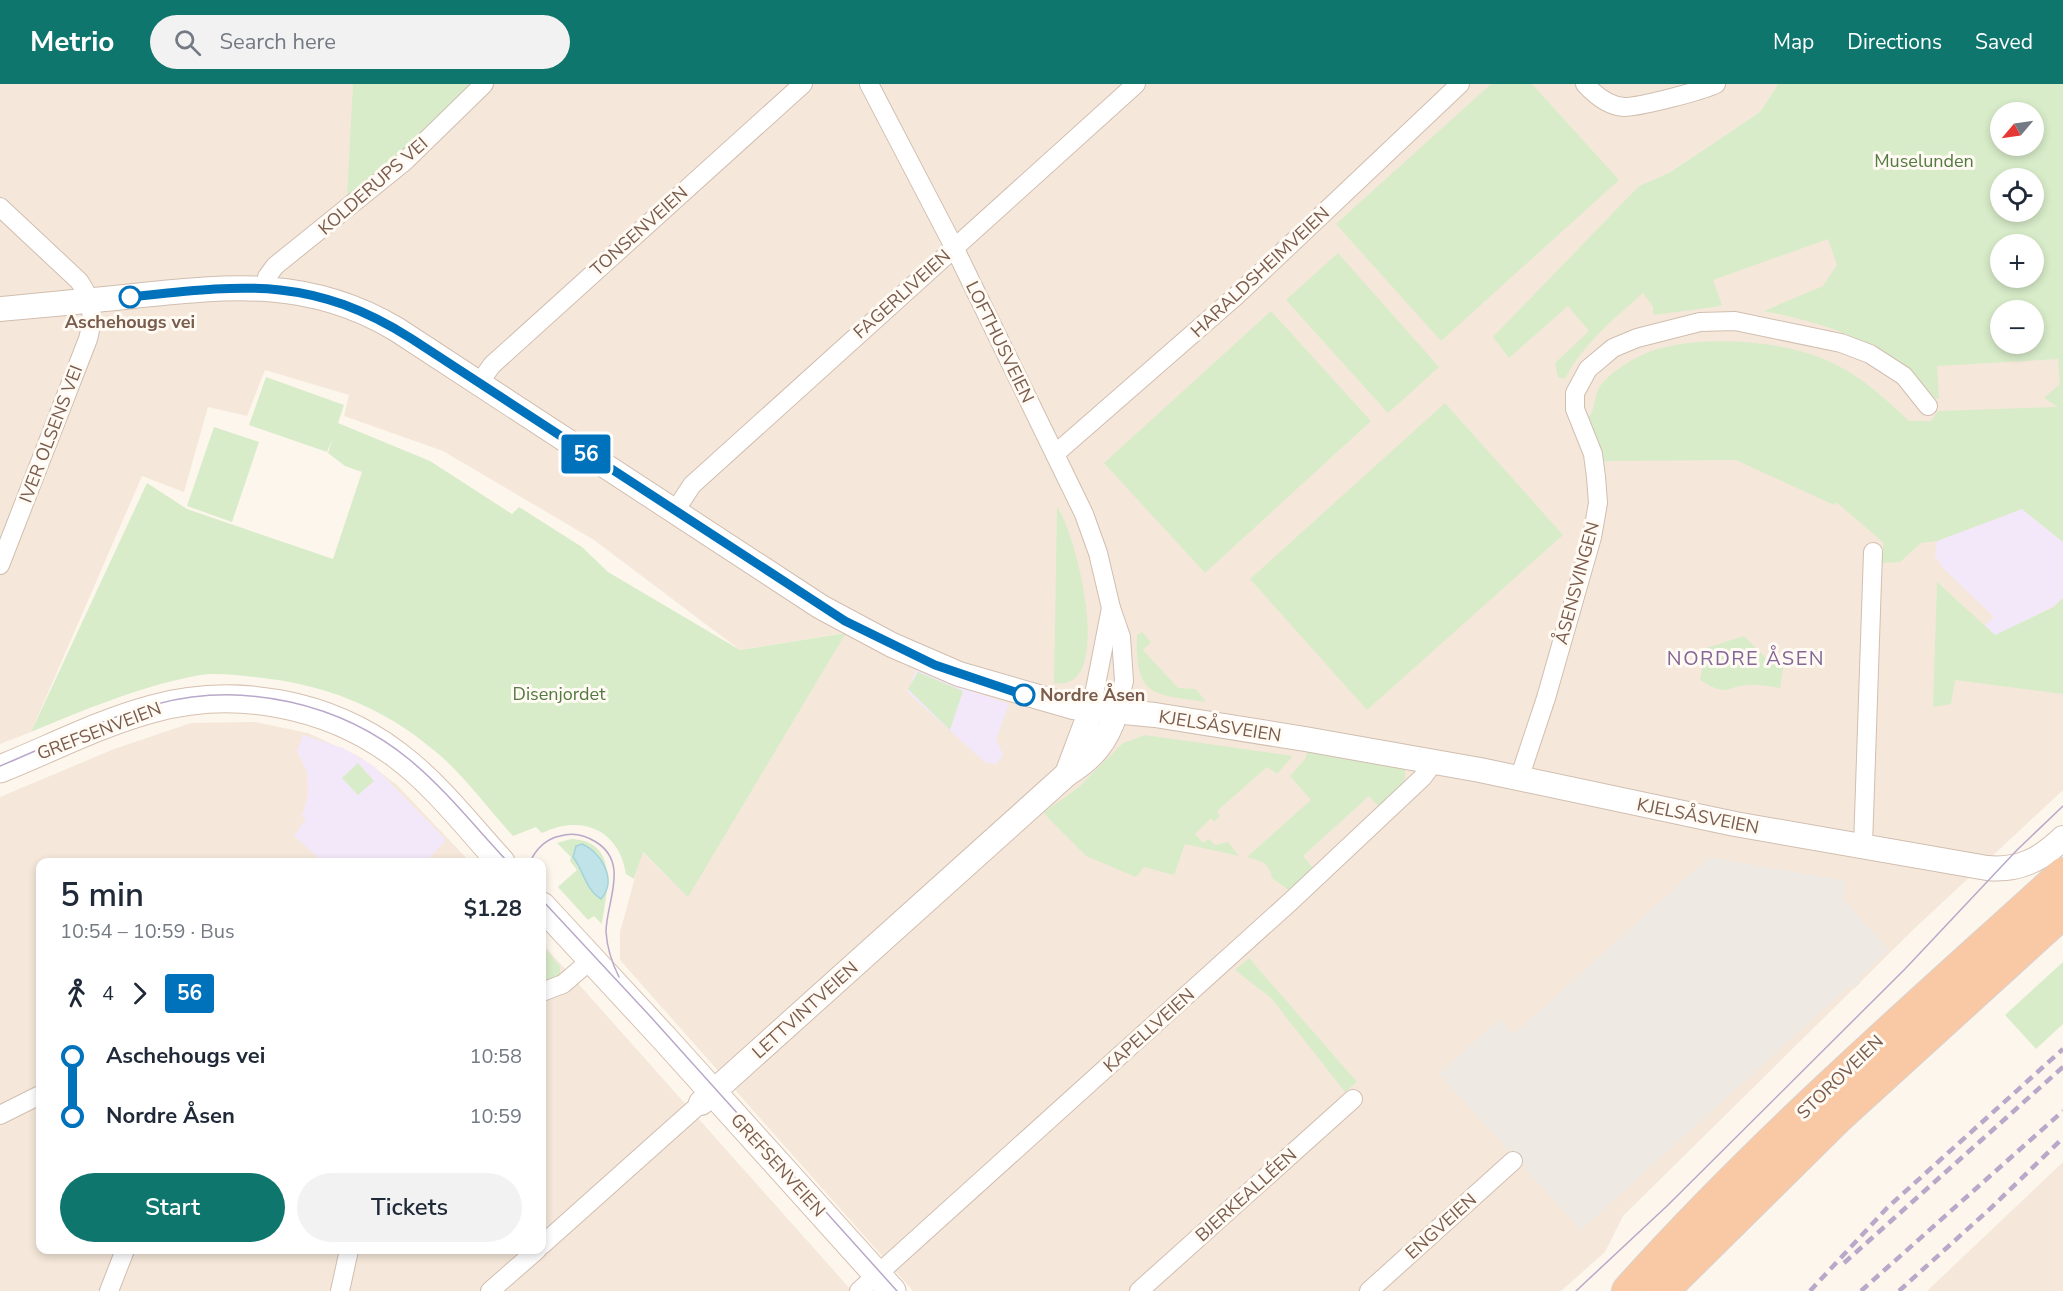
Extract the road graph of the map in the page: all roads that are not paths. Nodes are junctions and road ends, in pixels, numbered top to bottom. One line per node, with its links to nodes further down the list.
1 (484, 84): 10 (street, KOLDERUPS VEI)
2 (803, 84): 13 (street, TONSENVEIEN)
3 (869, 84): 9 (street, LOFTHUSVEIEN)
4 (1137, 84): 9 (street, FAGERLIVEIEN)
5 (1585, 84): 6 (street)
6 (1716, 84)
7 (1455, 86): 15 (street, HARALDSHEIMVEIEN)
8 (0, 207): 11 (street)
9 (954, 247): 15 (street, LOFTHUSVEIEN); 16 (street, FAGERLIVEIEN)
10 (265, 288): 11 (street, KJELSÅSVEIEN); 13 (street, KJELSÅSVEIEN)
11 (90, 301): 12 (street, KJELSÅSVEIEN); 18 (street, IVER OLSENS VEI)
12 (0, 309)
13 (479, 383): 16 (street, KJELSÅSVEIEN)
14 (1929, 406): 25 (street, ÅSENSVINGEN)
15 (1055, 454): 19 (street, LOFTHUSVEIEN)
16 (675, 511): 20 (street, KJELSÅSVEIEN)
17 (1873, 552): 27 (street)
18 (0, 565)
19 (1111, 608): 20 (street, LOFTHUSVEIEN); 21 (street, LOFTHUSVEIEN)
20 (1091, 710): 21 (street, KJELSÅSVEIEN); 24 (street, LETTVINTVEIEN)
21 (1116, 712): 22 (street, KJELSÅSVEIEN); 24 (street, LETTVINTVEIEN)
22 (1434, 762): 25 (street, KJELSÅSVEIEN); 44 (street, KAPELLVEIEN)
23 (0, 770): 28 (main road, GREFSENVEIEN)
24 (1067, 774): 35 (street, LETTVINTVEIEN)
25 (1519, 779): 27 (street, KJELSÅSVEIEN)
26 (2063, 838): 27 (street, KJELSÅSVEIEN)
27 (1863, 846)
28 (497, 858)
29 (2063, 874): 39 (highway, STOROVEIEN)
30 (546, 910): 32 (main road, GREFSENVEIEN)
31 (2063, 912): 52 (highway, STOROVEIEN)
32 (592, 959): 33 (street); 35 (main road, GREFSENVEIEN)
33 (546, 990)
34 (36, 1097): 37 (street)
35 (707, 1098): 40 (street, LETTVINTVEIEN); 44 (main road, GREFSENVEIEN)
36 (1353, 1099): 48 (street, BJERKEALLÉEN)
37 (0, 1115)
38 (1514, 1161): 49 (street, ENGVEIEN)
39 (1677, 1237): 50 (highway); 51 (highway, STOROVEIEN)
40 (546, 1241)
41 (123, 1254): 45 (street)
42 (348, 1254): 46 (street)
43 (532, 1254): 47 (street)
44 (872, 1287)
45 (109, 1291)
46 (340, 1291)
47 (490, 1291)
48 (1139, 1291)
49 (1369, 1291)
50 (1611, 1291)
51 (1628, 1291)
52 (1662, 1291)

